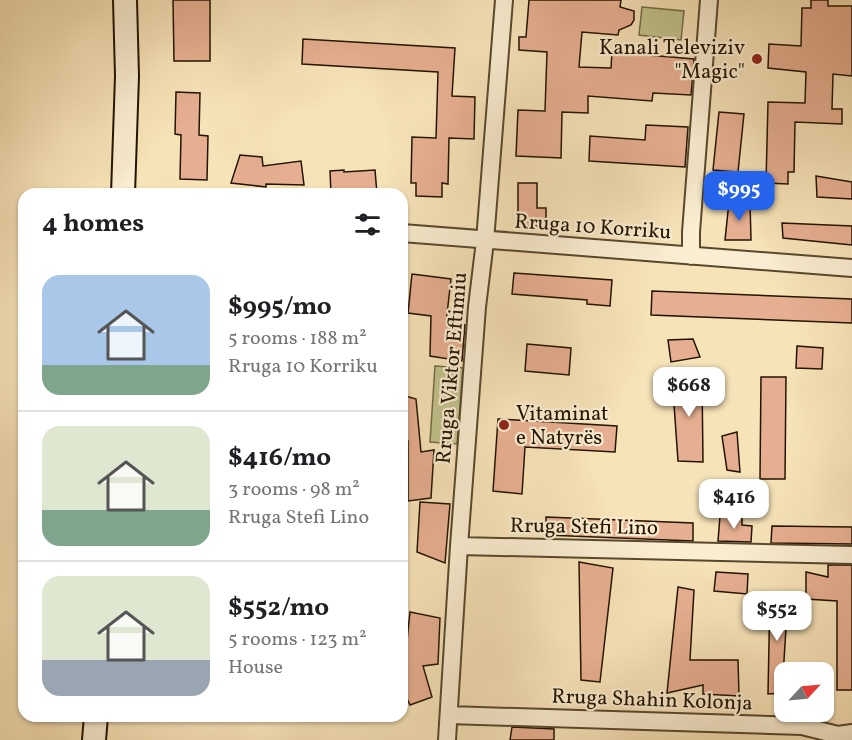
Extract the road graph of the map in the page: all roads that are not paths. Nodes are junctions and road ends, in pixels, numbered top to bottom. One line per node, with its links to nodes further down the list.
1 (125, 0): 4 (main road)
2 (504, 0): 6 (street, Rruga Viktor Eftimiu)
3 (709, 0): 7 (street)
4 (123, 188)
5 (408, 234): 6 (street, Rruga 10 Korriku)
6 (485, 241): 7 (street, Rruga 10 Korriku); 9 (street, Rruga Viktor Eftimiu)
7 (691, 256): 8 (street, Rruga 10 Korriku)
8 (852, 268)
9 (459, 546): 10 (street, Rruga Stefi Lino); 11 (street, Rruga Viktor Eftimiu)
10 (852, 555)
11 (449, 715): 13 (street, Rruga Shahin Kolonja); 15 (street, Rruga Viktor Eftimiu)
12 (96, 722): 14 (main road)
13 (852, 734)
14 (94, 740)
15 (447, 740)

